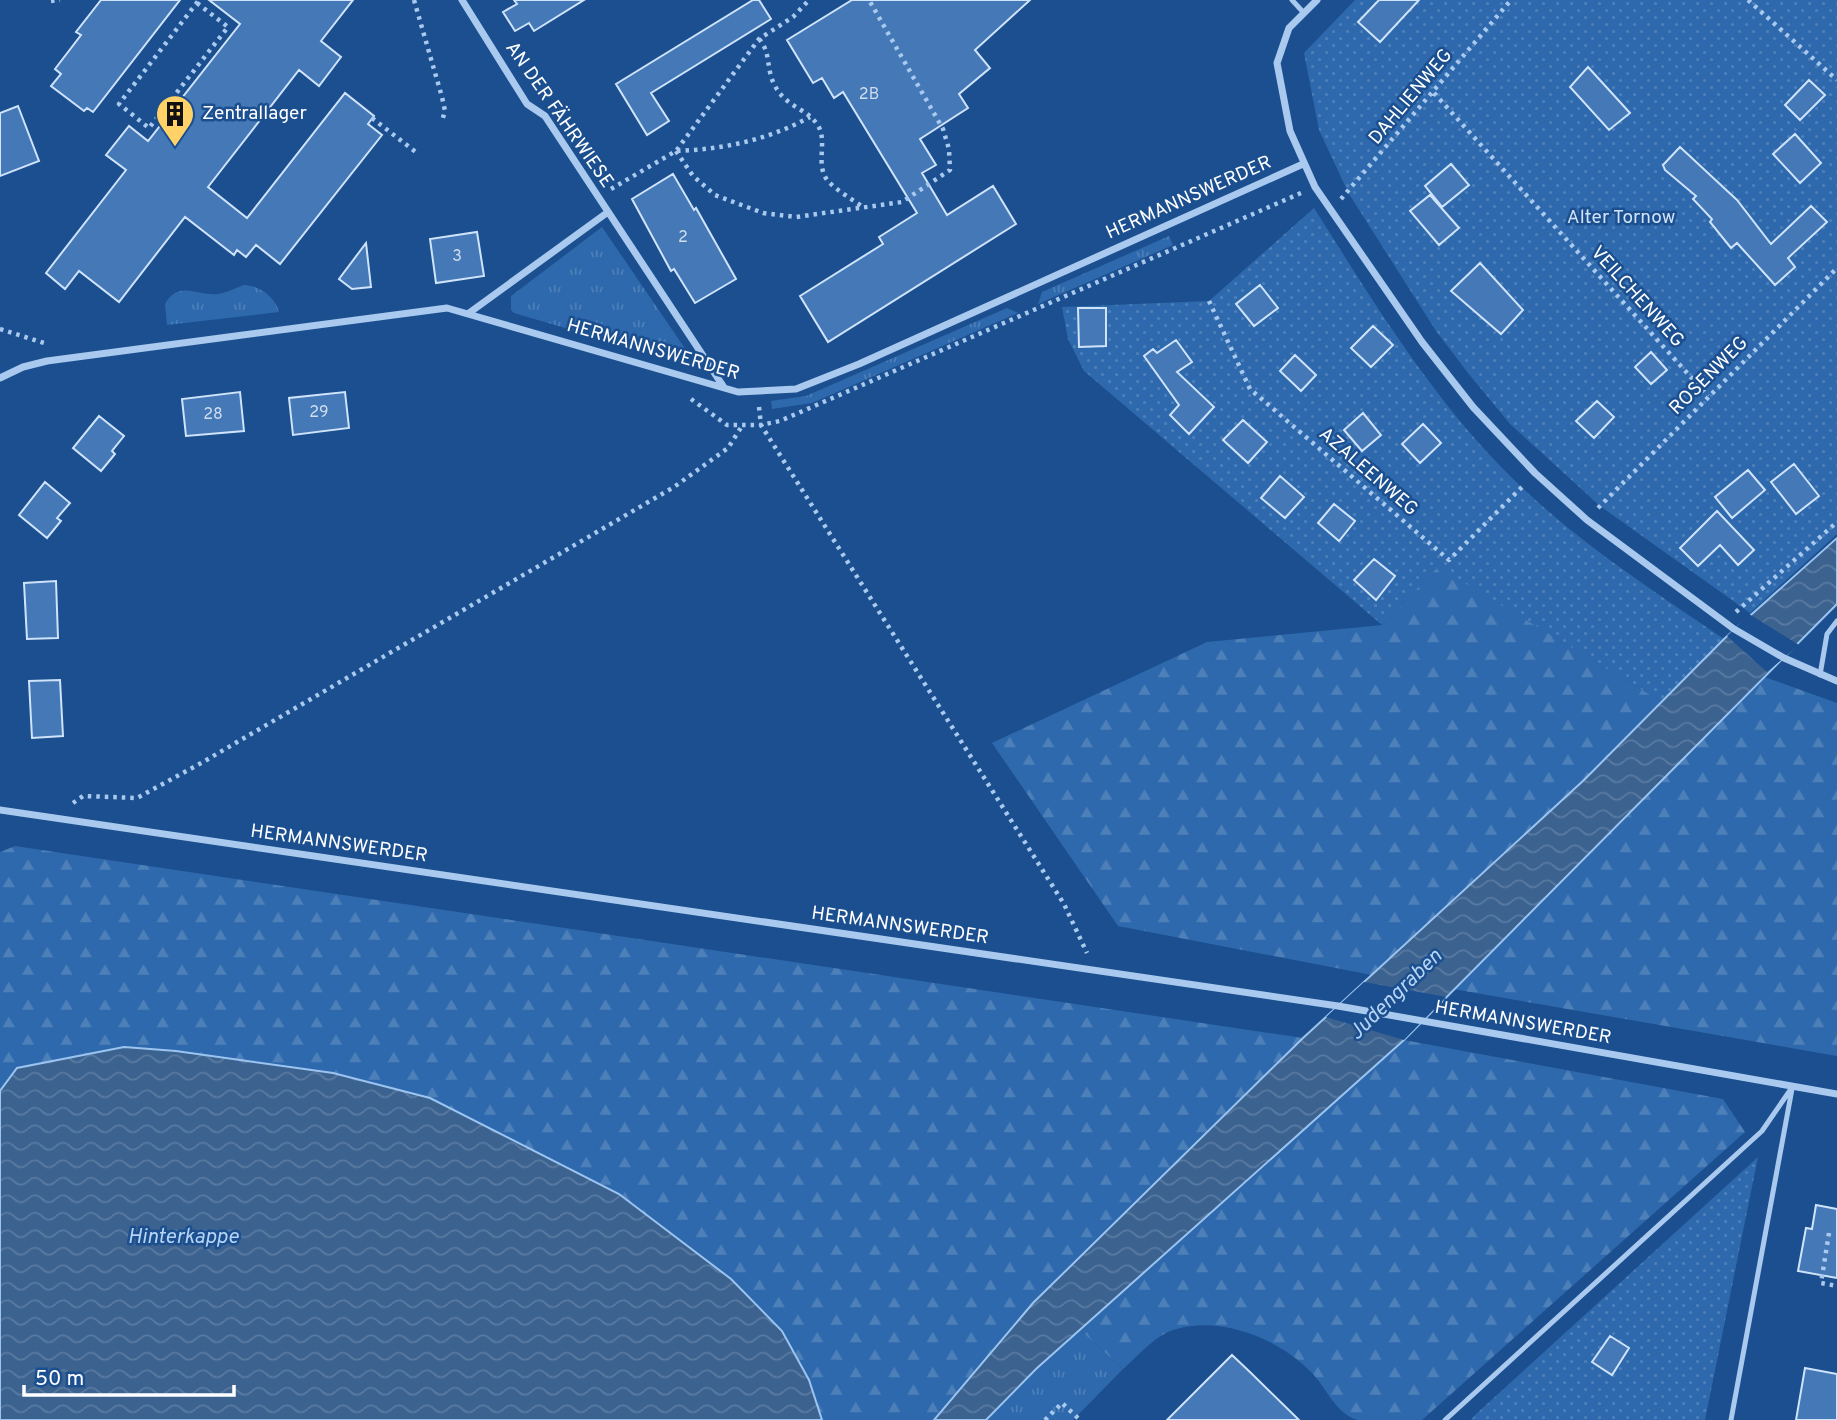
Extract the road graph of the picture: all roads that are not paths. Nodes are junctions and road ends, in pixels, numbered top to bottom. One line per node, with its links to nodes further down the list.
1 (462, 0): 6 (street, AN DER FÄHRWIESE)
2 (1292, 0): 4 (lane)
3 (1317, 0): 4 (street)
4 (1304, 13): 5 (street)
5 (1303, 164): 9 (street, HERMANNSWERDER); 11 (street)
6 (608, 212): 7 (street, AN DER FÄHRWIESE); 9 (street, AN DER FÄHRWIESE)
7 (469, 313): 8 (street, HERMANNSWERDER); 9 (street, HERMANNSWERDER)
8 (0, 378)
9 (723, 386)
10 (1837, 621): 11 (lane)
11 (1820, 675): 12 (street)
12 (1837, 681)
13 (0, 810): 14 (street, HERMANNSWERDER)
14 (1793, 1086): 15 (street, HERMANNSWERDER); 16 (lane); 17 (lane)
15 (1837, 1094)
16 (1445, 1420)
17 (1731, 1420)

